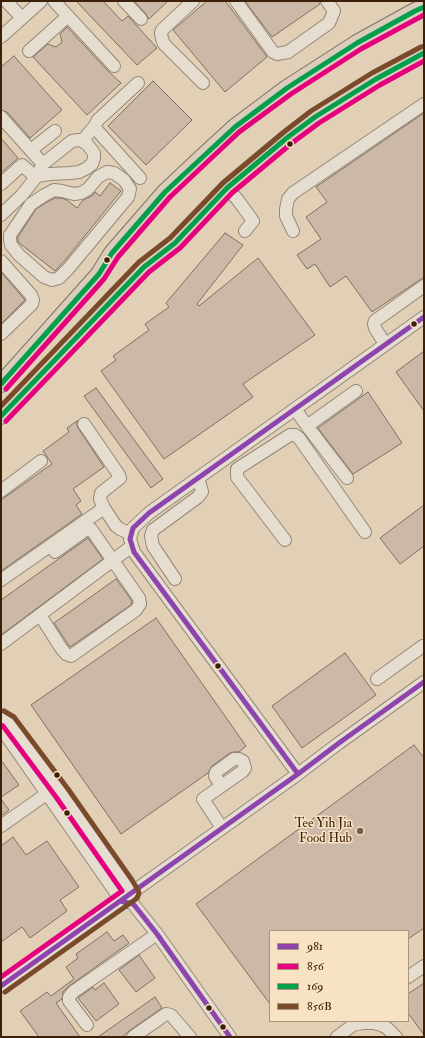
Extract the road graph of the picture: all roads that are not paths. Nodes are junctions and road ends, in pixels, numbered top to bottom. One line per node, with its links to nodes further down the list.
1 (6, 1): 10 (street)
2 (41, 1): 10 (street)
3 (54, 1): 9 (street)
4 (124, 1): 11 (street)
5 (193, 1): 17 (street)
6 (236, 1): 7 (street)
7 (327, 1)
8 (424, 7): 39 (main road)
9 (68, 16): 13 (street); 15 (street)
10 (22, 18): 12 (street)
11 (142, 19)
12 (1, 37)
13 (29, 51)
14 (424, 53): 28 (main road)
15 (114, 66)
16 (138, 83): 20 (street)
17 (203, 83)
18 (424, 104): 33 (street)
19 (1, 117): 23 (street)
20 (94, 127): 22 (street); 26 (street)
21 (55, 131): 23 (street)
22 (82, 141): 24 (street); 25 (street)
23 (31, 150): 24 (street)
24 (43, 164): 25 (street)
25 (36, 177): 27 (street); 29 (street)
26 (140, 178)
27 (1, 184)
28 (227, 188): 32 (street); 42 (main road)
29 (22, 195): 30 (street); 31 (street)
30 (31, 204): 30 (street)
31 (1, 215)
32 (245, 231)
33 (293, 231)
34 (1, 261): 37 (street)
35 (424, 286): 38 (street)
36 (424, 317): 38 (street)
37 (1, 334)
38 (385, 344): 41 (street)
39 (1, 384)
40 (356, 391): 44 (street)
41 (295, 409): 44 (street); 45 (street)
42 (1, 416)
43 (84, 424): 51 (street)
44 (307, 426): 49 (street)
45 (258, 435): 46 (street); 48 (street)
46 (267, 450): 52 (street); 54 (street)
47 (41, 461): 50 (street)
48 (198, 478): 53 (street); 58 (street)
49 (347, 478)
50 (1, 491)
51 (104, 508): 53 (street); 59 (street)
52 (365, 532)
53 (131, 534): 55 (street)
54 (285, 540)
55 (132, 546): 57 (street); 67 (street)
56 (55, 552): 57 (street)
57 (113, 561): 60 (street); 60 (street)
58 (176, 579)
59 (1, 580)
60 (40, 615): 61 (street)
61 (1, 644)
62 (424, 647): 63 (street)
63 (377, 679)
64 (424, 682): 67 (street)
65 (1, 717): 69 (street)
66 (1, 728): 69 (street)
67 (298, 774): 71 (street)
68 (221, 786): 71 (street)
69 (52, 790): 70 (street); 72 (street); 73 (street)
70 (1, 826)
71 (222, 828): 72 (street)
72 (132, 898): 73 (street); 74 (street)
73 (120, 901): 77 (street)
74 (157, 934): 79 (street); 80 (street)
75 (424, 966): 76 (street)
76 (409, 977)
77 (1, 986)
78 (374, 1022): 83 (street); 84 (street)
79 (87, 1025)
80 (228, 1036)
81 (133, 1037): 82 (street)
82 (190, 1037)
83 (337, 1037)
84 (396, 1037)

